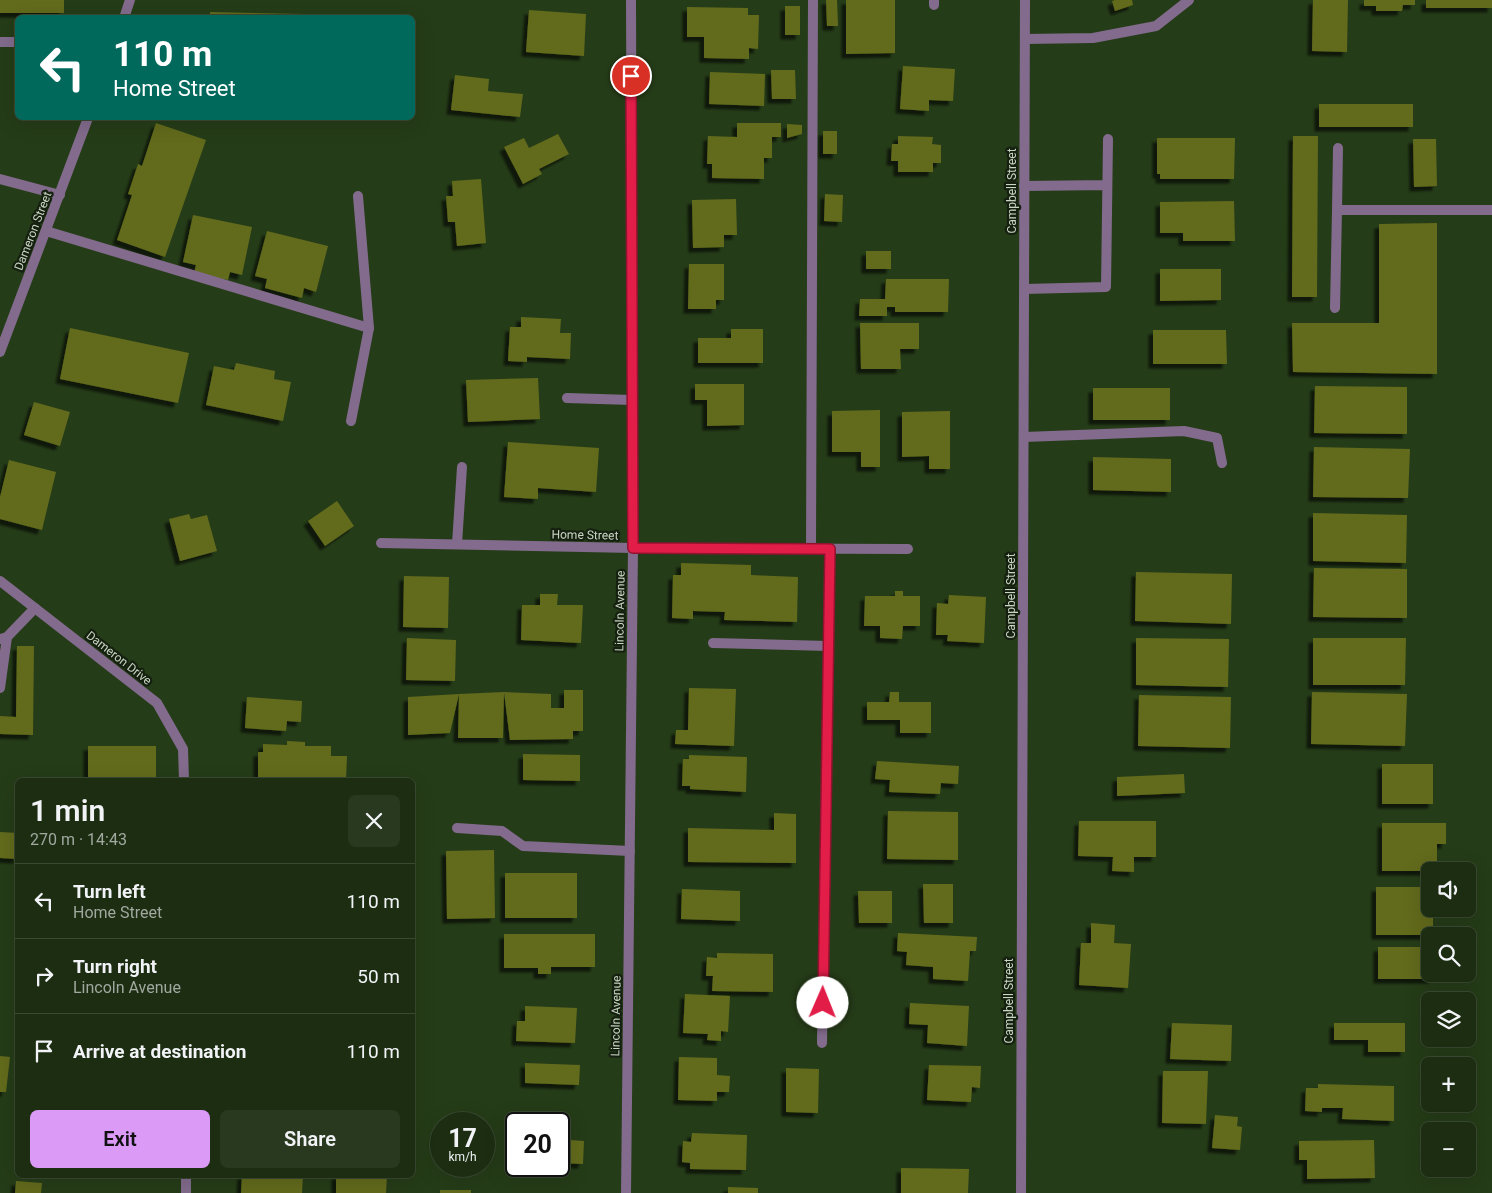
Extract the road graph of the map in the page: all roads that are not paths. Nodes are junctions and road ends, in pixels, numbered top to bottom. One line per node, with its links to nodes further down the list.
1 (130, 0): 6 (street)
2 (631, 0): 26 (street, Lincoln Avenue)
3 (813, 0): 34 (street)
4 (1025, 0): 7 (street, Campbell Street)
5 (1189, 0): 7 (street)
6 (125, 15)
7 (1025, 39): 15 (street, Campbell Street)
8 (0, 42): 9 (street)
9 (15, 42)
10 (87, 120): 16 (street, Dameron Street)
11 (1108, 139): 14 (street)
12 (1338, 148): 18 (street)
13 (0, 179): 16 (street)
14 (1107, 185): 15 (street); 21 (street)
15 (1024, 186): 21 (street, Campbell Street)
16 (60, 195): 20 (street, Dameron Street)
17 (358, 196): 23 (street)
18 (1337, 210): 19 (street); 22 (street)
19 (1492, 210)
20 (46, 231): 23 (street); 24 (street, Dameron Street)
21 (1024, 289): 28 (street, Campbell Street)
22 (1334, 308)
23 (369, 328): 27 (street)
24 (0, 352)
25 (567, 398): 26 (street)
26 (632, 400): 33 (street, Lincoln Avenue)
27 (351, 421)
28 (1024, 437): 29 (street); 50 (street, Campbell Street)
29 (1222, 463)
30 (462, 467): 32 (street)
31 (381, 544): 32 (street, Home Street)
32 (457, 544): 33 (street, Home Street)
33 (633, 548): 34 (street, Home Street); 45 (street, Lincoln Avenue)
34 (811, 549): 35 (street, Home Street)
35 (830, 549): 36 (street, Home Street); 41 (street)
36 (908, 549)
37 (0, 581): 38 (street, Dameron Drive)
38 (35, 608): 39 (street); 43 (street, Dameron Drive)
39 (3, 638): 42 (street)
40 (713, 643): 41 (street)
41 (828, 646): 46 (street)
42 (0, 688)
43 (184, 778)
44 (457, 828): 45 (street)
45 (630, 850): 49 (street, Lincoln Avenue)
46 (822, 1043)
47 (186, 1178): 48 (street)
48 (186, 1193)
49 (626, 1193)
50 (1021, 1193)

